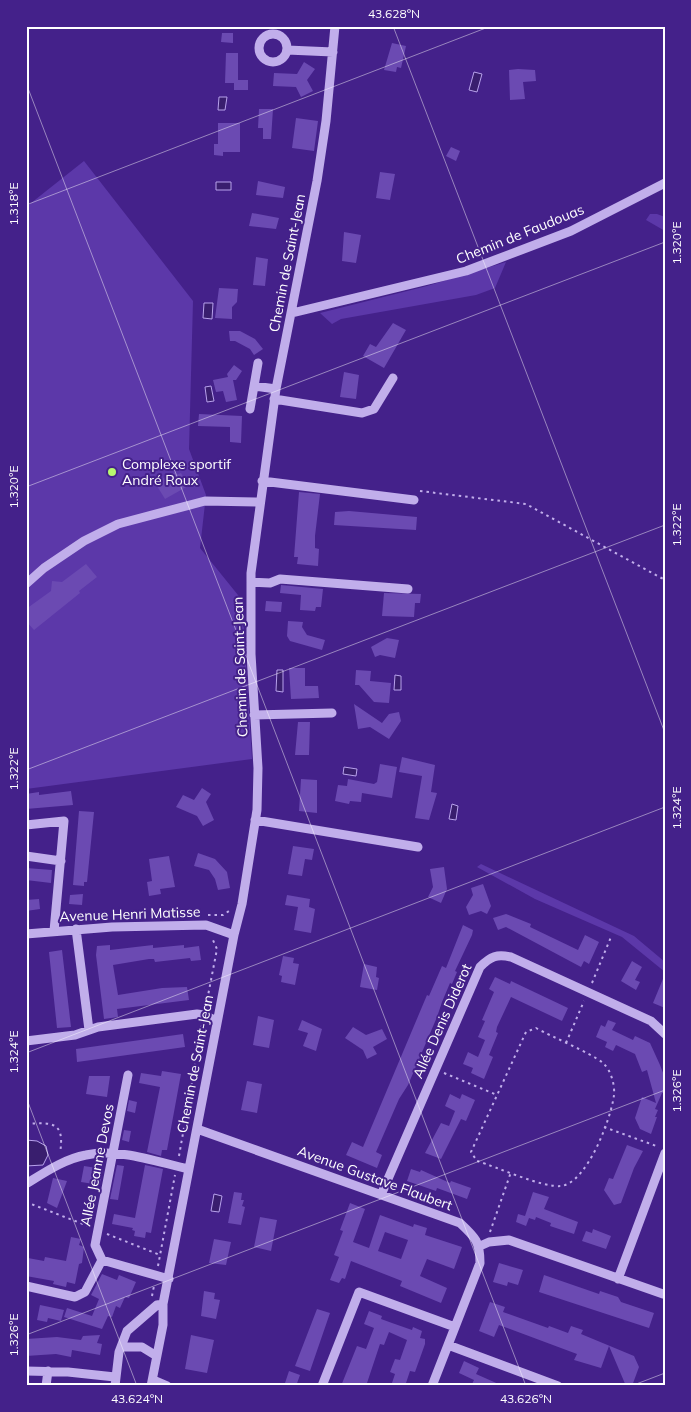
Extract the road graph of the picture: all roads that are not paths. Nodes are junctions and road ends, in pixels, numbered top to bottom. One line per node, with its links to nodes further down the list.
1 (335, 26): 3 (street, Chemin de Saint-Jean)
2 (287, 50): 3 (street)
3 (333, 52): 5 (street, Chemin de Saint-Jean)
4 (665, 183): 5 (street, Chemin de Faudouas)
5 (292, 313): 9 (street, Chemin de Saint-Jean)
6 (258, 363): 8 (street)
7 (393, 378): 10 (street)
8 (254, 386): 9 (street); 11 (street)
9 (276, 389): 10 (street, Chemin de Saint-Jean)
10 (274, 400): 12 (street, Chemin de Saint-Jean)
11 (250, 409)
12 (262, 481): 13 (street); 14 (street, Chemin de Saint-Jean)
13 (415, 495)
14 (259, 502): 15 (street, Chemin de Saint-Jean); 16 (street)
15 (251, 582): 17 (street); 19 (street, Chemin de Saint-Jean)
16 (26, 584)
17 (408, 589)
18 (332, 713): 19 (street)
19 (254, 714): 20 (street, Chemin de Saint-Jean)
20 (256, 820): 22 (street); 28 (street, Chemin de Saint-Jean)
21 (26, 825): 24 (street)
22 (418, 847)
23 (26, 856): 24 (street)
24 (61, 861): 26 (street)
25 (76, 929): 26 (street, Avenue Henri Matisse); 28 (street, Avenue Henri Matisse); 30 (street)
26 (54, 931): 27 (street, Avenue Henri Matisse)
27 (26, 934)
28 (234, 935): 29 (street, Chemin de Saint-Jean)
29 (217, 1021): 30 (street); 34 (street, Chemin de Saint-Jean)
30 (89, 1030): 32 (street)
31 (665, 1034): 39 (street, Allée Denis Diderot)
32 (26, 1042)
33 (128, 1075): 36 (street, Allée Jeanne Devos)
34 (197, 1129): 37 (street, Chemin de Saint-Jean); 39 (street, Avenue Gustave Flaubert)
35 (665, 1151): 43 (street)
36 (113, 1153): 37 (street); 38 (street); 41 (street, Allée Jeanne Devos)
37 (190, 1169): 42 (street, Chemin de Saint-Jean)
38 (26, 1184)
39 (381, 1194): 40 (street, Avenue Gustave Flaubert)
40 (480, 1246): 43 (street); 47 (street)
41 (102, 1260): 42 (street); 44 (street)
42 (169, 1279): 46 (street, Chemin de Saint-Jean)
43 (618, 1279): 45 (street)
44 (26, 1286)
45 (663, 1294)
46 (163, 1304): 49 (street); 50 (street, Chemin de Saint-Jean)
47 (455, 1327): 48 (street); 58 (street)
48 (448, 1345): 55 (street); 59 (street)
49 (121, 1347): 50 (street); 53 (street)
50 (155, 1355): 54 (street, Chemin de Saint-Jean)
51 (26, 1371): 52 (street)
52 (48, 1371): 53 (street); 56 (street)
53 (115, 1381)
54 (152, 1383): 57 (street)
55 (555, 1385)
56 (46, 1386)
57 (167, 1386)
58 (322, 1386)
59 (432, 1386)

